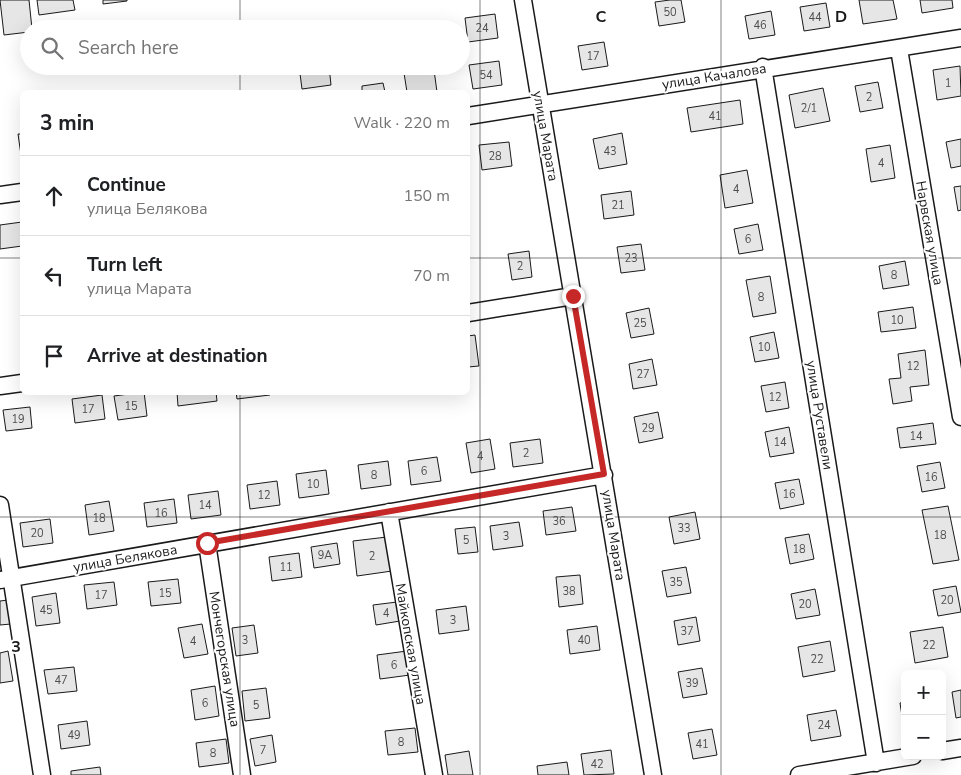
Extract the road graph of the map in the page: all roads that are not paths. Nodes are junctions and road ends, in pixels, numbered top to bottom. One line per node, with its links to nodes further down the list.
1 (522, 0): 5 (street, улица Марата)
2 (961, 38): 3 (street, улица Качалова)
3 (899, 49): 4 (street, улица Качалова); 13 (street, Нарвская улица)
4 (764, 68): 5 (street, улица Качалова); 22 (street, улица Руставели)
5 (540, 104): 6 (street, улица Качалова); 9 (street, улица Марата)
6 (470, 116)
7 (20, 192): 8 (street)
8 (0, 196)
9 (573, 296): 10 (street); 14 (street, улица Марата)
10 (470, 313)
11 (20, 383): 12 (street)
12 (0, 386)
13 (961, 417)
14 (604, 474): 16 (street, улица Белякова); 26 (street, улица Марата)
15 (0, 505): 18 (street)
16 (389, 512): 17 (street, улица Белякова); 25 (street, Майкопская улица)
17 (207, 543): 18 (street, улица Белякова); 24 (street, Мончегорская улица)
18 (5, 579): 23 (street)
19 (961, 748): 20 (street)
20 (946, 750)
21 (901, 758): 22 (street)
22 (876, 763): 27 (street)
23 (42, 775)
24 (242, 775)
25 (434, 775)
26 (654, 775)
27 (800, 775)

